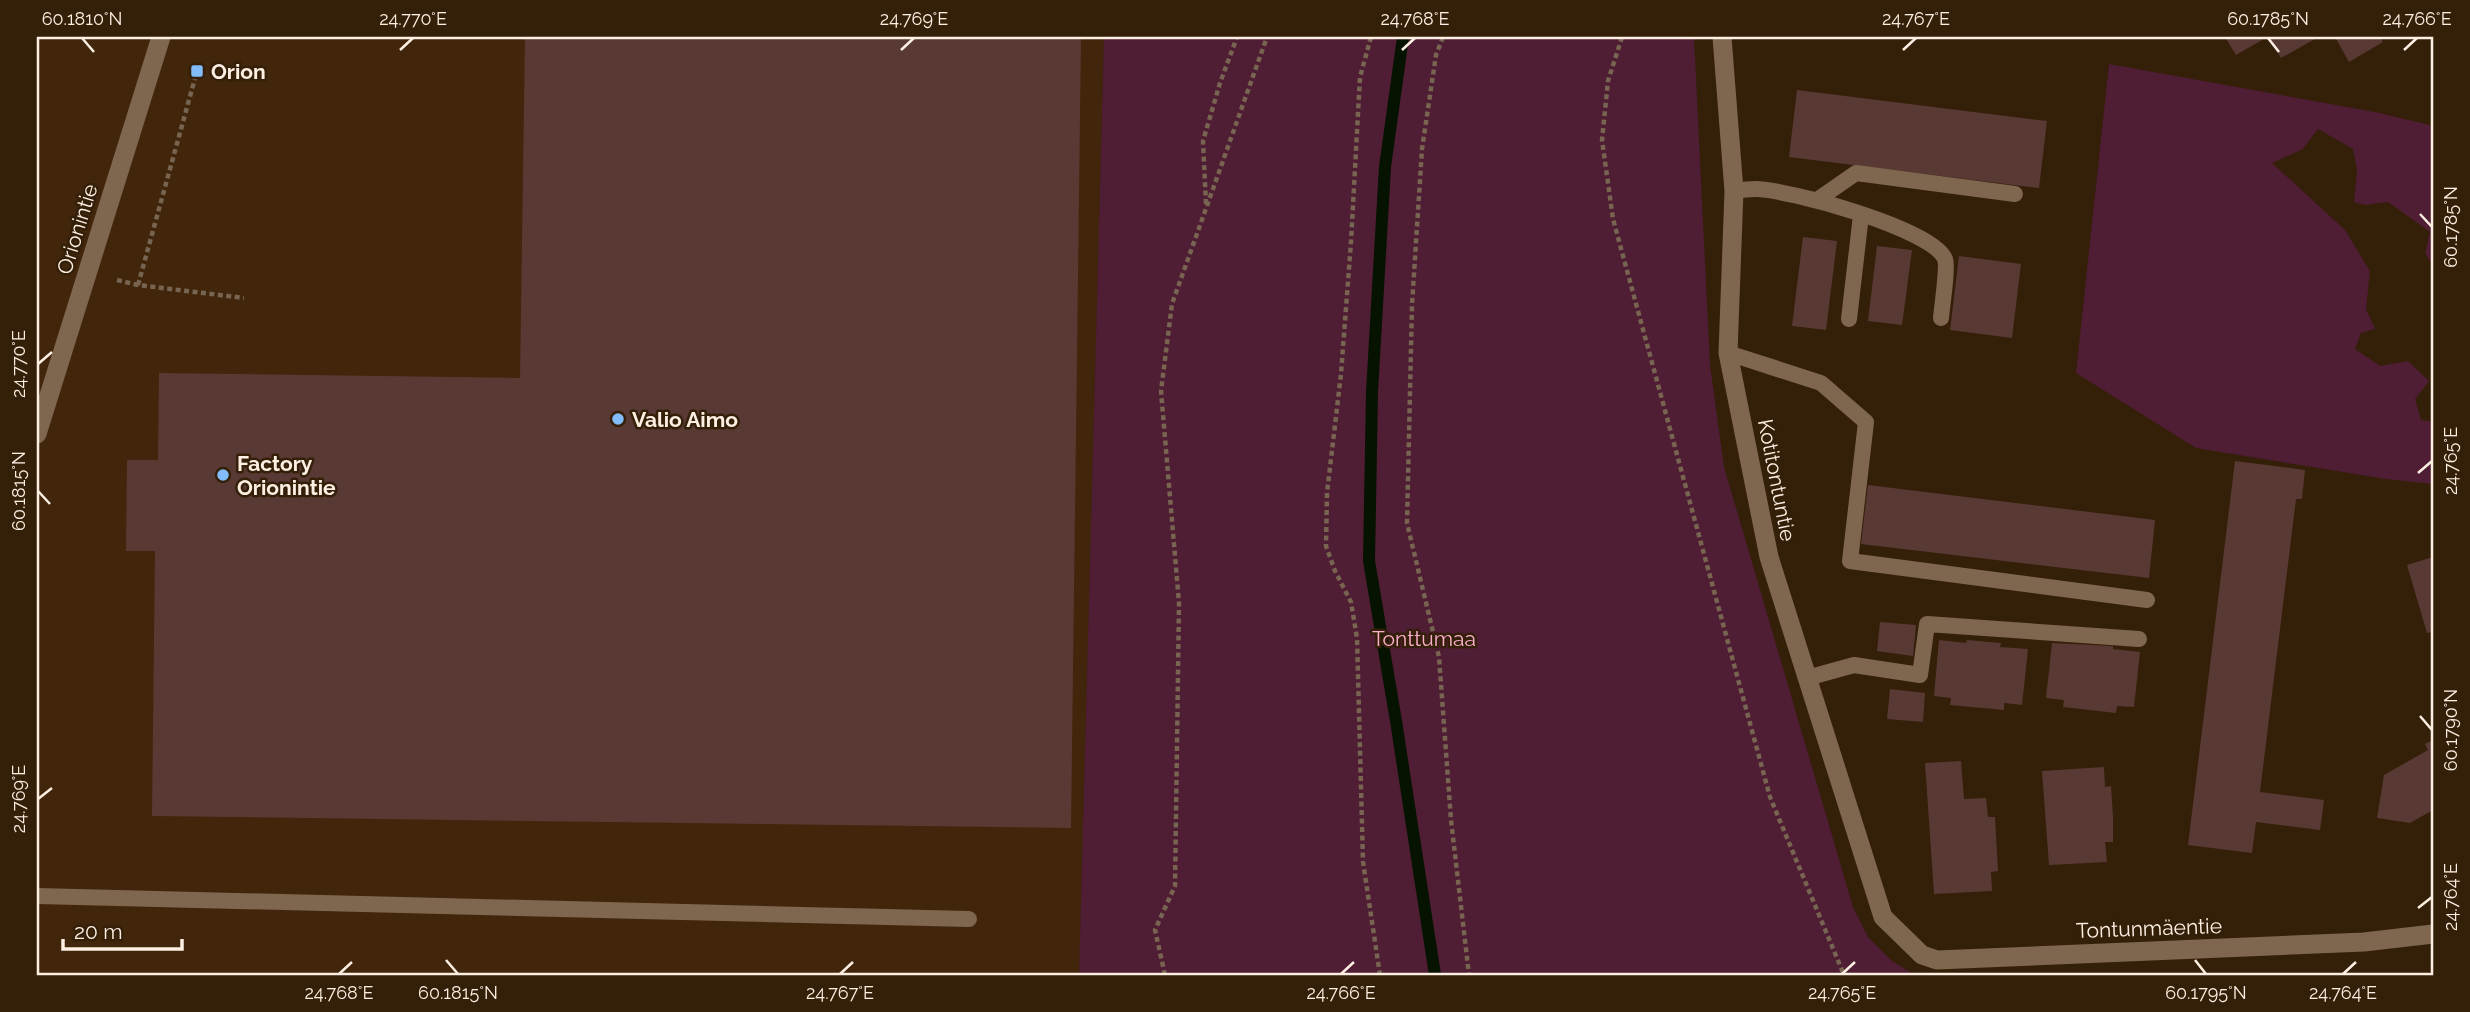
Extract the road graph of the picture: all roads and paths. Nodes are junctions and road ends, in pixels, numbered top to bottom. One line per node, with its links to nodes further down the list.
1 (161, 37): 14 (street, Orionintie)
2 (1237, 37): 12 (path)
3 (1267, 37): 12 (path)
4 (1371, 37): 29 (path)
5 (1443, 37): 30 (path)
6 (1622, 37): 31 (path)
7 (1722, 37): 9 (street, Kotitontuntie)
8 (197, 71): 15 (path)
9 (1734, 191): 11 (lane); 19 (street, Kotitontuntie)
10 (2015, 194): 11 (lane)
11 (1817, 200): 13 (lane)
12 (1206, 209): 28 (path)
13 (1861, 215): 17 (lane); 18 (lane)
14 (87, 272): 15 (path); 20 (street, Orionintie)
15 (138, 285): 16 (path)
16 (244, 298)
17 (1941, 318)
18 (1849, 319)
19 (1728, 353): 21 (lane); 23 (street, Kotitontuntie)
20 (37, 434)
21 (2147, 600)
22 (2139, 639): 23 (lane)
23 (1807, 678): 25 (street, Kotitontuntie)
24 (37, 896): 26 (lane)
25 (1883, 917): 27 (street, Tontunmäentie)
26 (968, 919)
27 (2433, 934)
28 (1166, 975)
29 (1380, 975)
30 (1469, 975)
31 (1844, 975)

